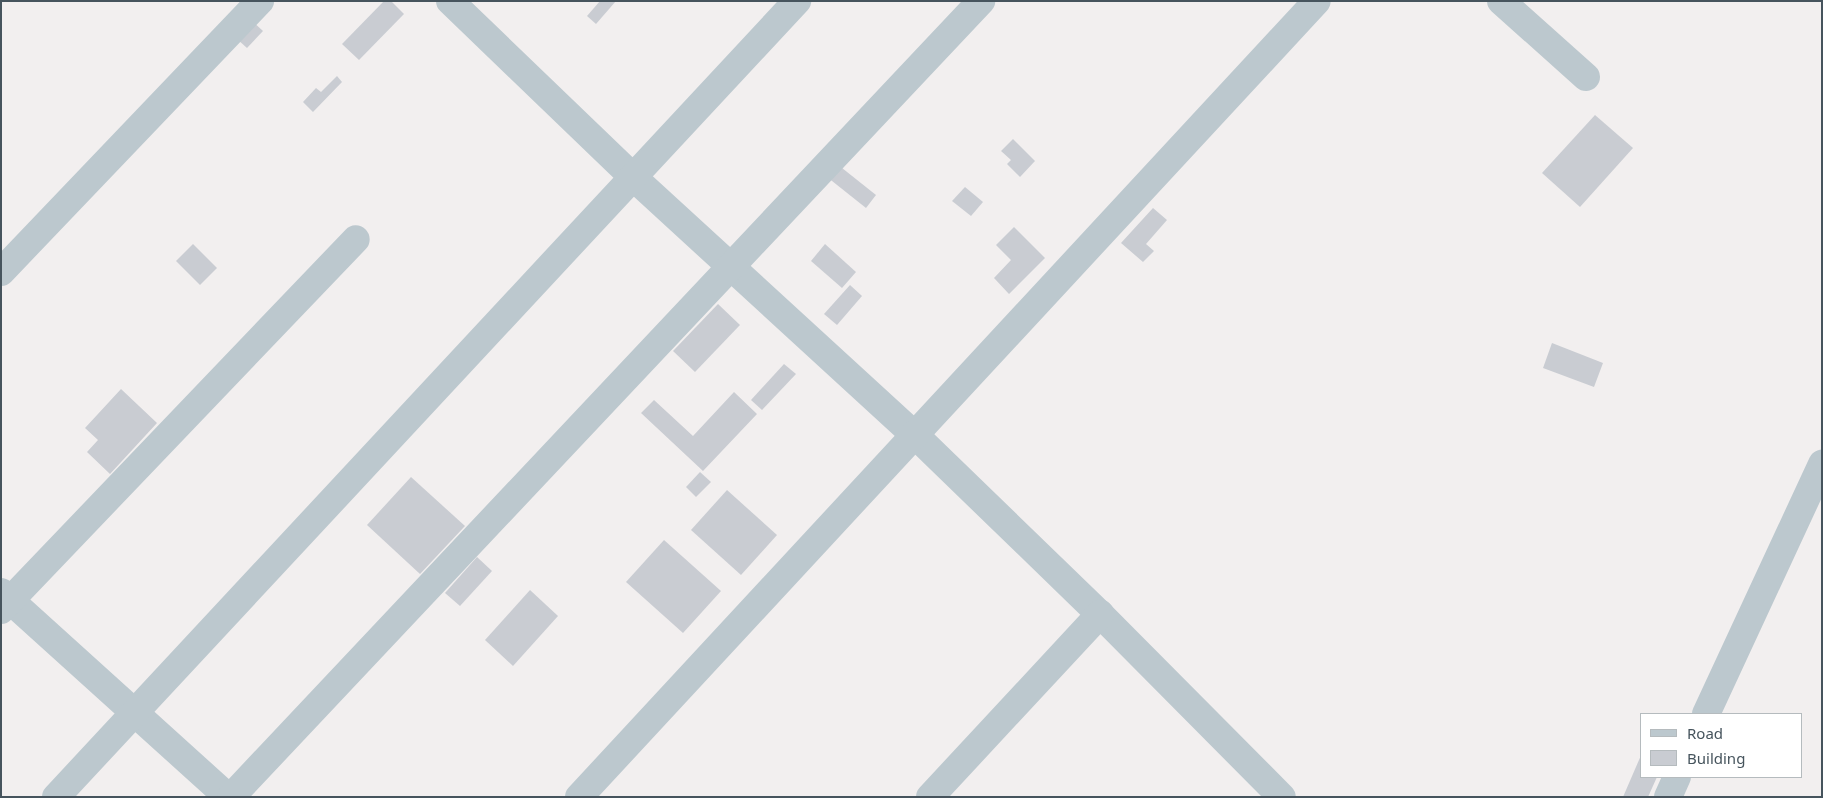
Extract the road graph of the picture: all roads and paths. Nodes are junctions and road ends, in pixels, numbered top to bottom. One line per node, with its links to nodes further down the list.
1 (260, 1): 11 (street)
2 (450, 1): 8 (street)
3 (797, 1): 8 (street)
4 (981, 1): 10 (street)
5 (1317, 1): 12 (street)
6 (1501, 1): 7 (street)
7 (1586, 78)
8 (632, 178): 10 (street); 16 (street)
9 (356, 239): 14 (street)
10 (729, 266): 12 (street); 20 (street)
11 (1, 272)
12 (915, 435): 15 (street); 21 (street)
13 (1822, 464): 17 (street)
14 (4, 601): 16 (street)
15 (1100, 614): 22 (street); 23 (street)
16 (135, 712): 19 (street); 20 (street)
17 (1706, 713)
18 (1677, 778): 24 (street)
19 (56, 797)
20 (229, 797)
21 (579, 797)
22 (930, 797)
23 (1282, 797)
24 (1668, 797)

